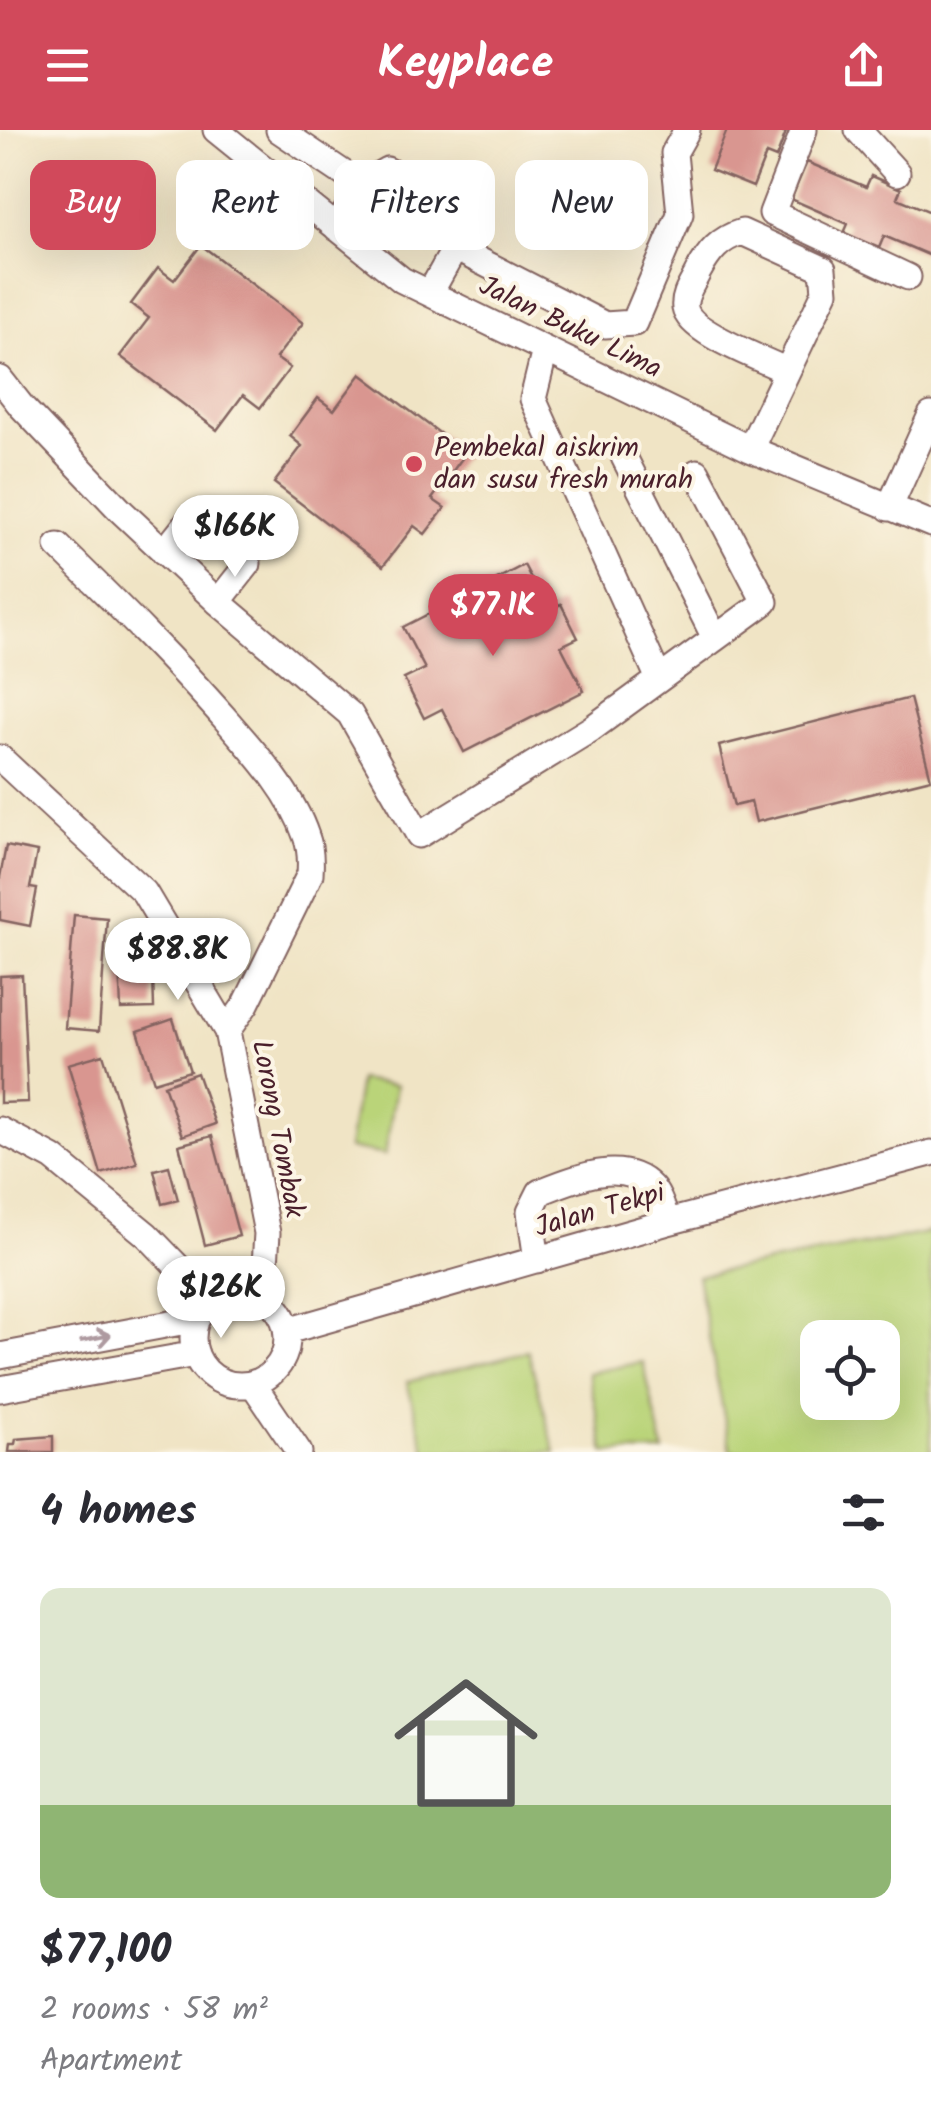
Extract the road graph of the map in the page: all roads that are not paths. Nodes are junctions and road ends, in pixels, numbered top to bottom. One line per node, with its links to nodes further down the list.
1 (216, 130): 8 (street, Jalan Buku Lima)
2 (279, 130): 6 (street)
3 (688, 130): 11 (street)
4 (804, 130): 12 (street)
5 (858, 130): 7 (street)
6 (334, 167)
7 (897, 173)
8 (334, 225)
9 (365, 250): 13 (street, Jalan Buku Lima)
10 (454, 250): 13 (street)
11 (459, 250)
12 (908, 278)
13 (430, 292): 14 (street, Jalan Buku Lima)
14 (546, 350): 19 (street, Jalan Buku Lima); 28 (street)
15 (787, 371): 15 (street); 19 (street)
16 (0, 379): 17 (street)
17 (11, 406): 25 (street)
18 (931, 416): 22 (street)
19 (750, 449): 22 (street, Jalan Buku Lima)
20 (624, 457): 27 (street)
21 (696, 472): 27 (street)
22 (889, 508): 23 (street, Jalan Buku Lima)
23 (931, 524)
24 (58, 546): 30 (street)
25 (164, 552): 26 (street); 26 (street)
26 (218, 602): 28 (street)
27 (715, 638): 28 (street)
28 (659, 679)
29 (0, 758): 30 (street, Lorong Tombak)
30 (227, 1031): 35 (street, Lorong Tombak)
31 (0, 1130): 36 (street)
32 (931, 1152): 33 (street, Jalan Tekpi)
33 (668, 1222): 34 (street, Jalan Tekpi); 34 (street)
34 (538, 1260): 37 (street, Jalan Tekpi)
35 (263, 1297): 36 (street); 37 (street)
36 (204, 1310): 38 (street); 39 (street, one-way to 36)
37 (287, 1331): 40 (street)
38 (196, 1354): 40 (street); 41 (street)
39 (0, 1356)
40 (253, 1384): 42 (street)
41 (0, 1389)
42 (299, 1452)

